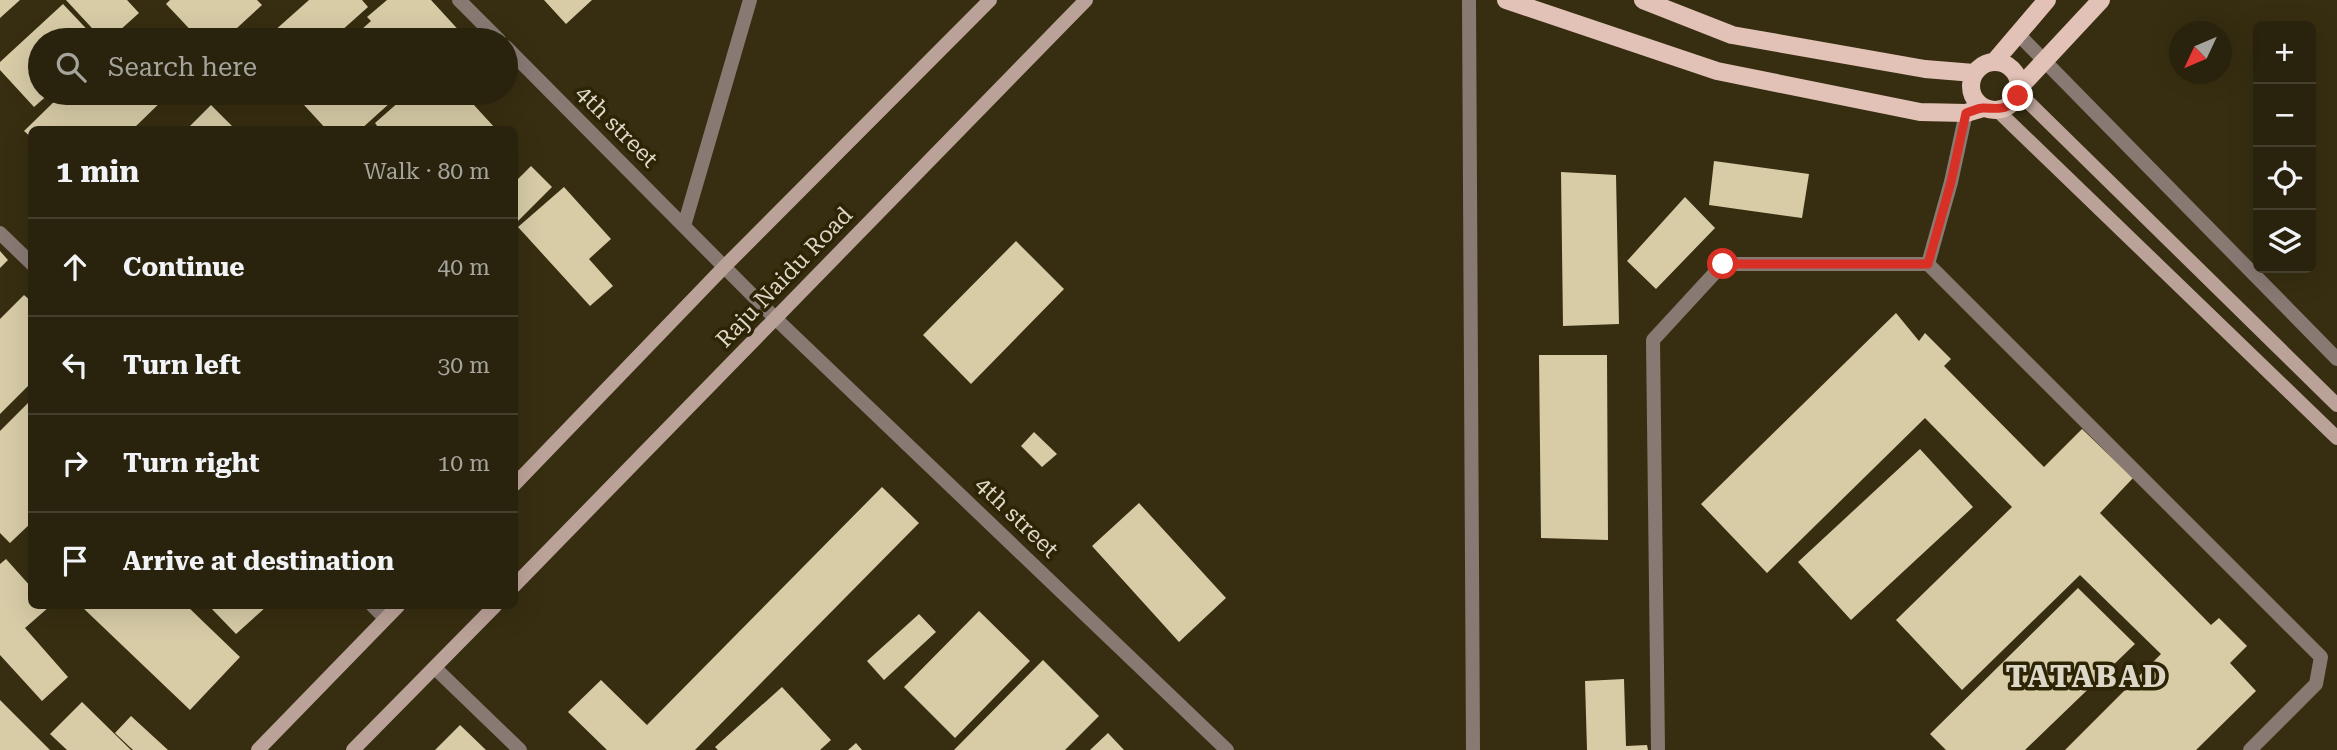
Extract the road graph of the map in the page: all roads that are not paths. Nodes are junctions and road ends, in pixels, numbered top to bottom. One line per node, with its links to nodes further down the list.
1 (459, 0): 10 (street)
2 (750, 0): 18 (street)
3 (990, 0): 23 (main road)
4 (1086, 0): 25 (main road, Raju Naidu Road)
5 (1469, 0): 40 (street)
6 (1506, 0): 17 (main road)
7 (1643, 0): 15 (main road)
8 (2047, 0): 11 (main road)
9 (2101, 0): 13 (main road)
10 (487, 28)
11 (2018, 34): 13 (street); 14 (main road)
12 (518, 59): 18 (street, 4th street)
13 (2045, 61): 16 (main road); 26 (street)
14 (1993, 62): 15 (main road); 16 (main road)
15 (1974, 73): 17 (main road)
16 (2019, 90): 17 (main road); 20 (main road)
17 (1982, 111): 22 (street); 24 (main road)
18 (684, 226): 23 (street, 4th street)
19 (0, 233): 21 (street)
20 (2186, 256): 24 (main road); 27 (main road)
21 (28, 260)
22 (1928, 264): 41 (street); 42 (street)
23 (725, 267): 25 (street, 4th street); 29 (main road)
24 (2168, 275): 28 (main road)
25 (775, 318): 30 (main road, Raju Naidu Road); 39 (street, 4th street)
26 (2337, 359)
27 (2337, 405)
28 (2337, 438)
29 (518, 481)
30 (518, 582)
31 (376, 609): 34 (street)
32 (395, 609): 34 (main road)
33 (492, 609): 35 (main road)
34 (385, 618): 36 (main road)
35 (435, 668): 37 (main road); 38 (street)
36 (258, 750)
37 (354, 750)
38 (520, 750)
39 (1227, 750)
40 (1473, 750)
41 (1658, 750)
42 (2250, 750)

